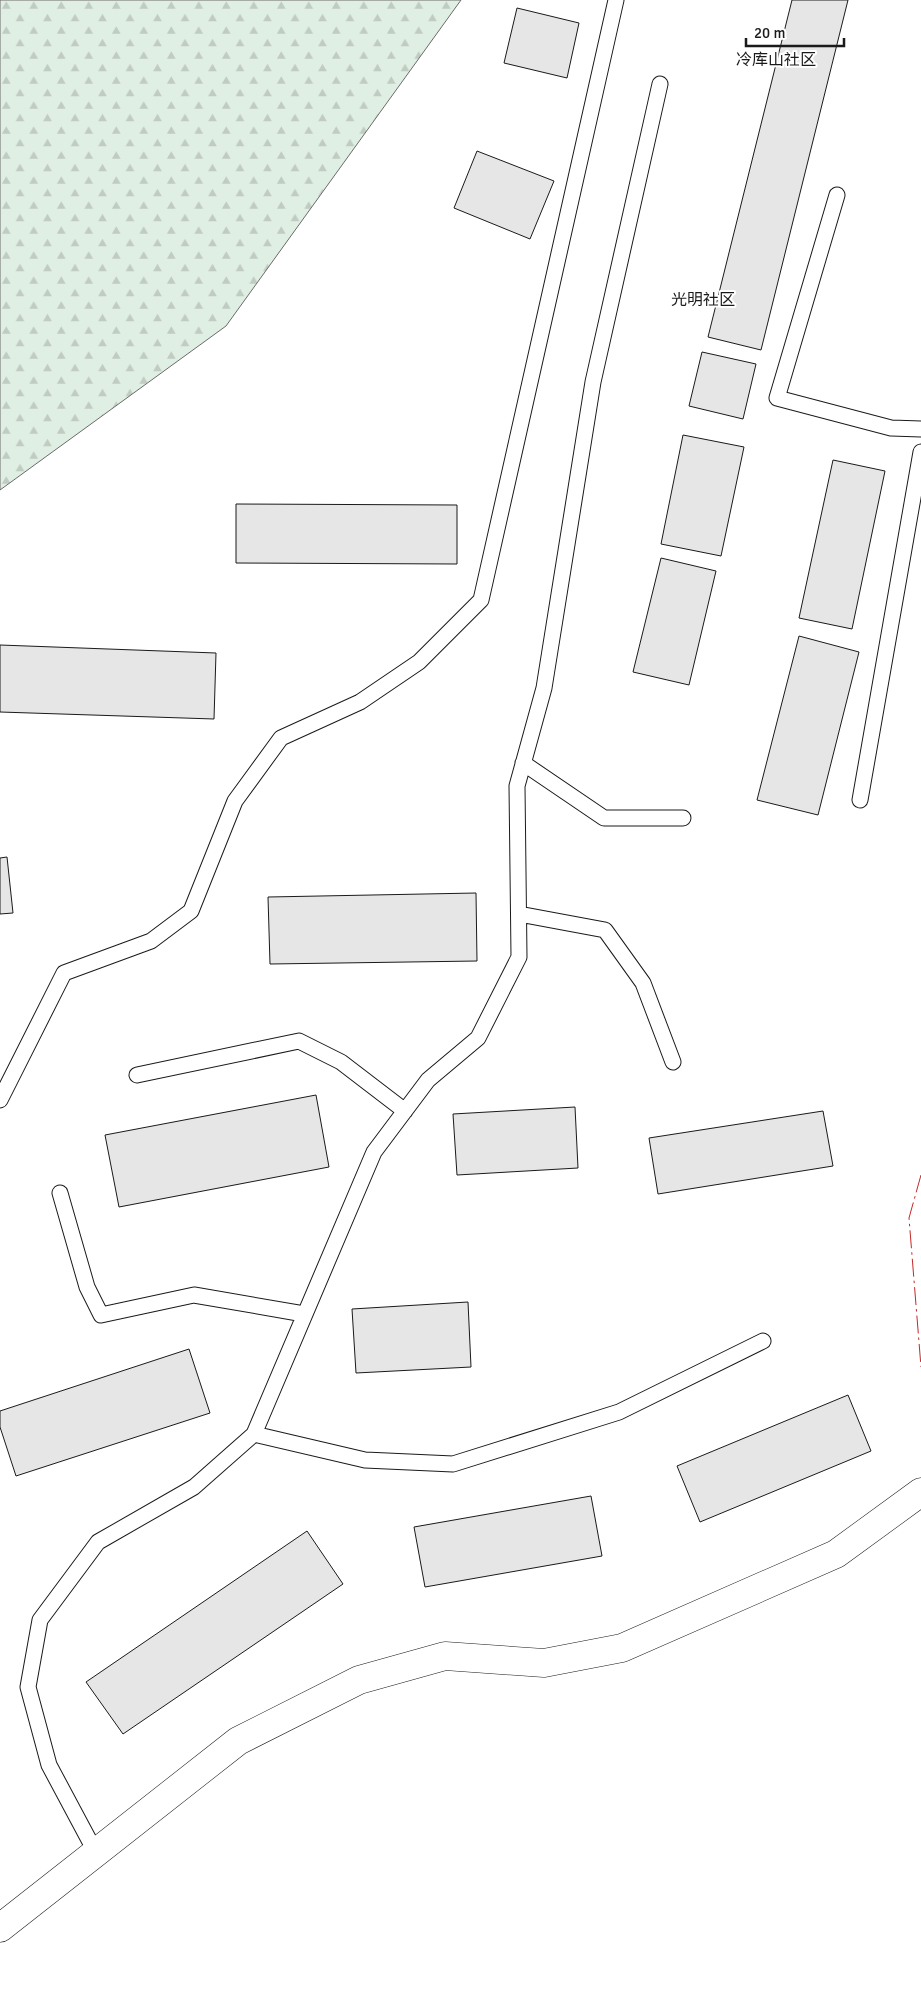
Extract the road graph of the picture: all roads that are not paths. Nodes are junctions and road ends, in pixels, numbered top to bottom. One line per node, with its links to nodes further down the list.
1 (616, 0): 12 (lane)
2 (660, 84): 6 (lane)
3 (837, 195): 4 (lane)
4 (921, 429)
5 (921, 452): 7 (lane)
6 (523, 763): 8 (lane); 9 (lane)
7 (860, 800)
8 (684, 818)
9 (519, 914): 10 (lane); 13 (lane)
10 (674, 1062)
11 (137, 1074): 13 (lane)
12 (0, 1100)
13 (405, 1111): 15 (lane)
14 (60, 1193): 15 (lane)
15 (304, 1314): 17 (lane)
16 (763, 1341): 17 (lane)
17 (254, 1434): 19 (lane)
18 (921, 1492): 19 (street)
19 (96, 1853): 20 (street)
20 (0, 1928)

